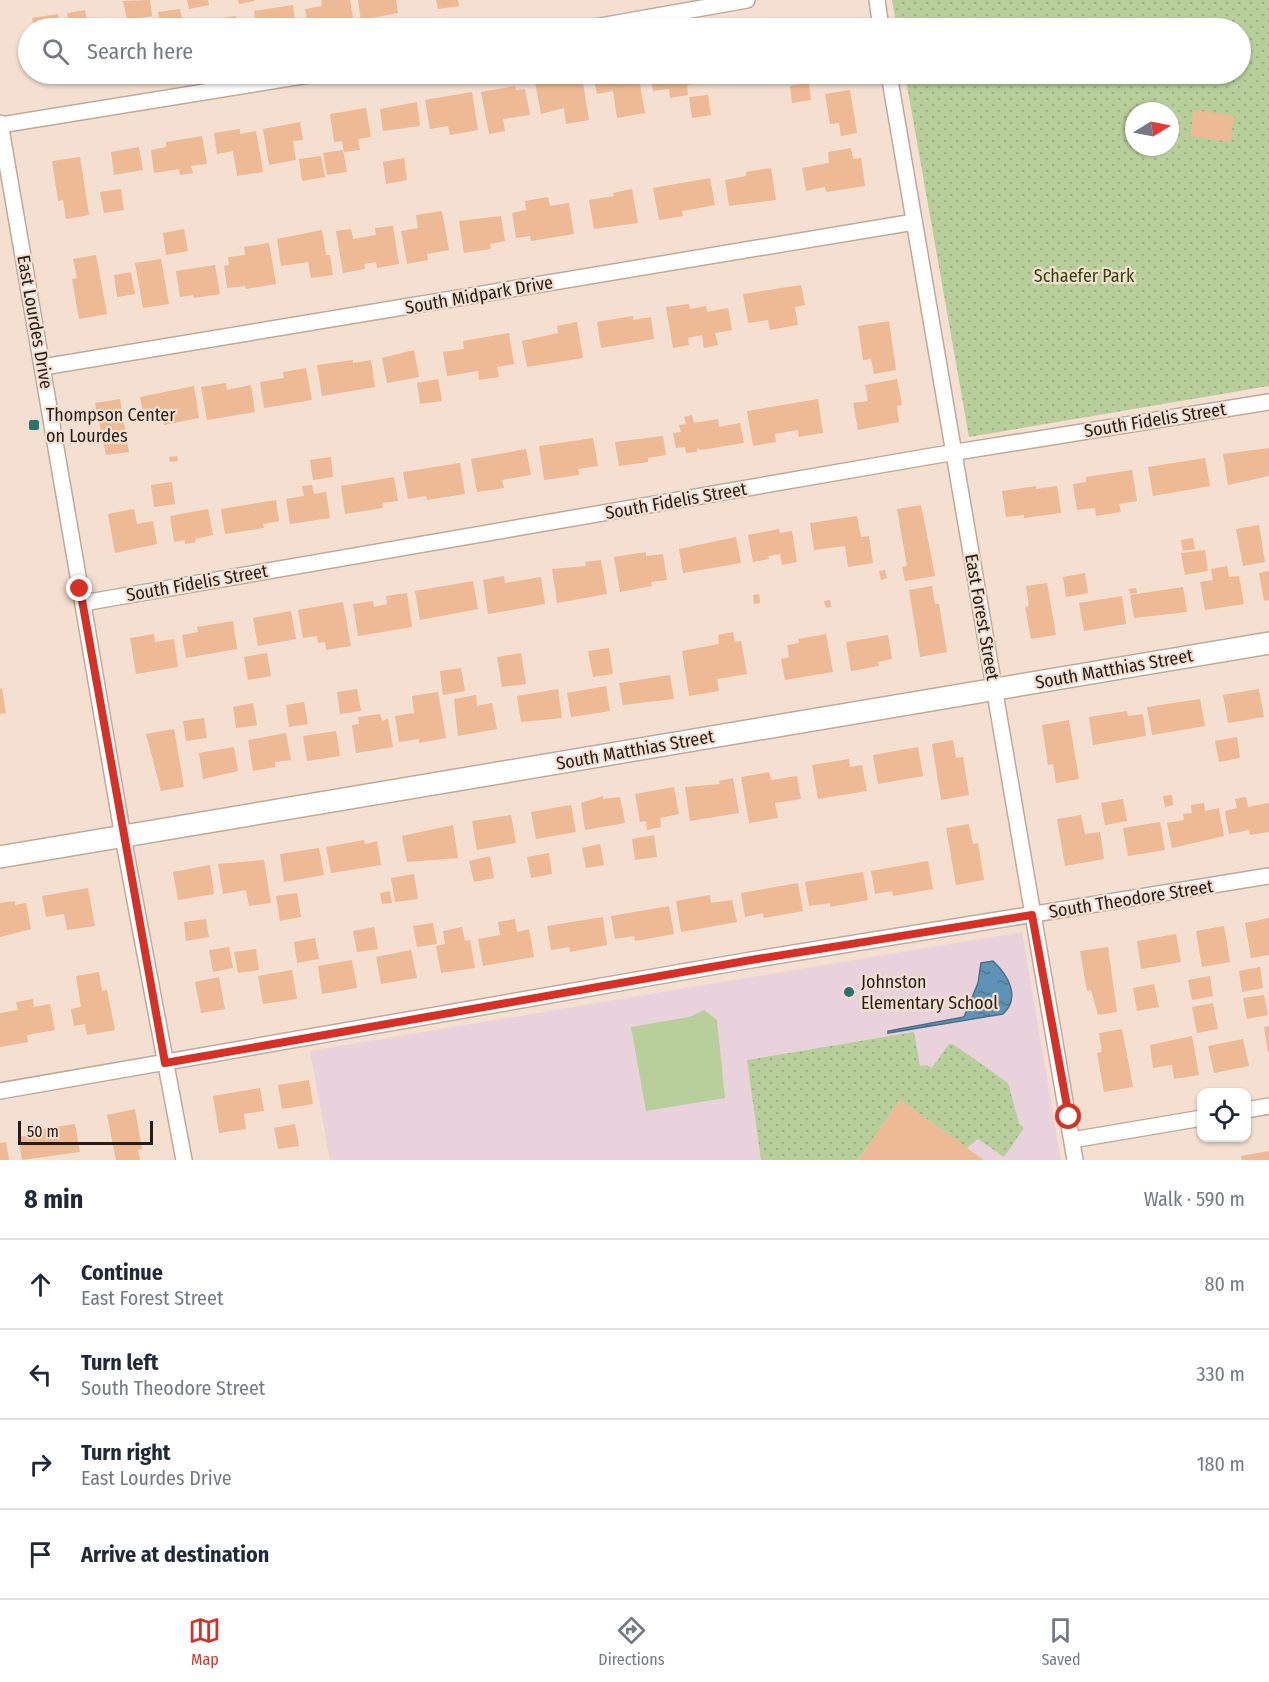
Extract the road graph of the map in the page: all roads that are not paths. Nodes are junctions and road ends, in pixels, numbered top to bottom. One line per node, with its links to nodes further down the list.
1 (747, 0): 3 (street)
2 (877, 0): 4 (street)
3 (645, 18)
4 (880, 18)
5 (252, 84): 7 (street)
6 (891, 84): 8 (street, East Forest Street)
7 (0, 124): 9 (street, East Lourdes Drive)
8 (914, 222): 9 (street, South Midpark Drive); 11 (street, East Forest Street)
9 (43, 367): 12 (street, East Lourdes Drive)
10 (1269, 402): 11 (street, South Fidelis Street)
11 (954, 453): 12 (street, South Fidelis Street); 14 (street, East Forest Street)
12 (83, 603): 15 (street, East Lourdes Drive)
13 (1269, 643): 14 (street, South Matthias Street)
14 (994, 690): 15 (street, South Matthias Street); 18 (street, East Forest Street)
15 (123, 837): 16 (street, South Matthias Street); 19 (street, East Lourdes Drive)
16 (0, 857)
17 (1269, 876): 18 (street, South Theodore Street)
18 (1032, 915): 19 (street, South Theodore Street); 24 (street, East Forest Street)
19 (165, 1063): 20 (street, South Theodore Street); 25 (street, East Lourdes Drive)
20 (0, 1091)
21 (1269, 1106): 22 (street)
22 (1251, 1109)
23 (1197, 1119): 24 (street)
24 (1072, 1140): 26 (street, East Forest Street)
25 (184, 1160)
26 (1075, 1160)

